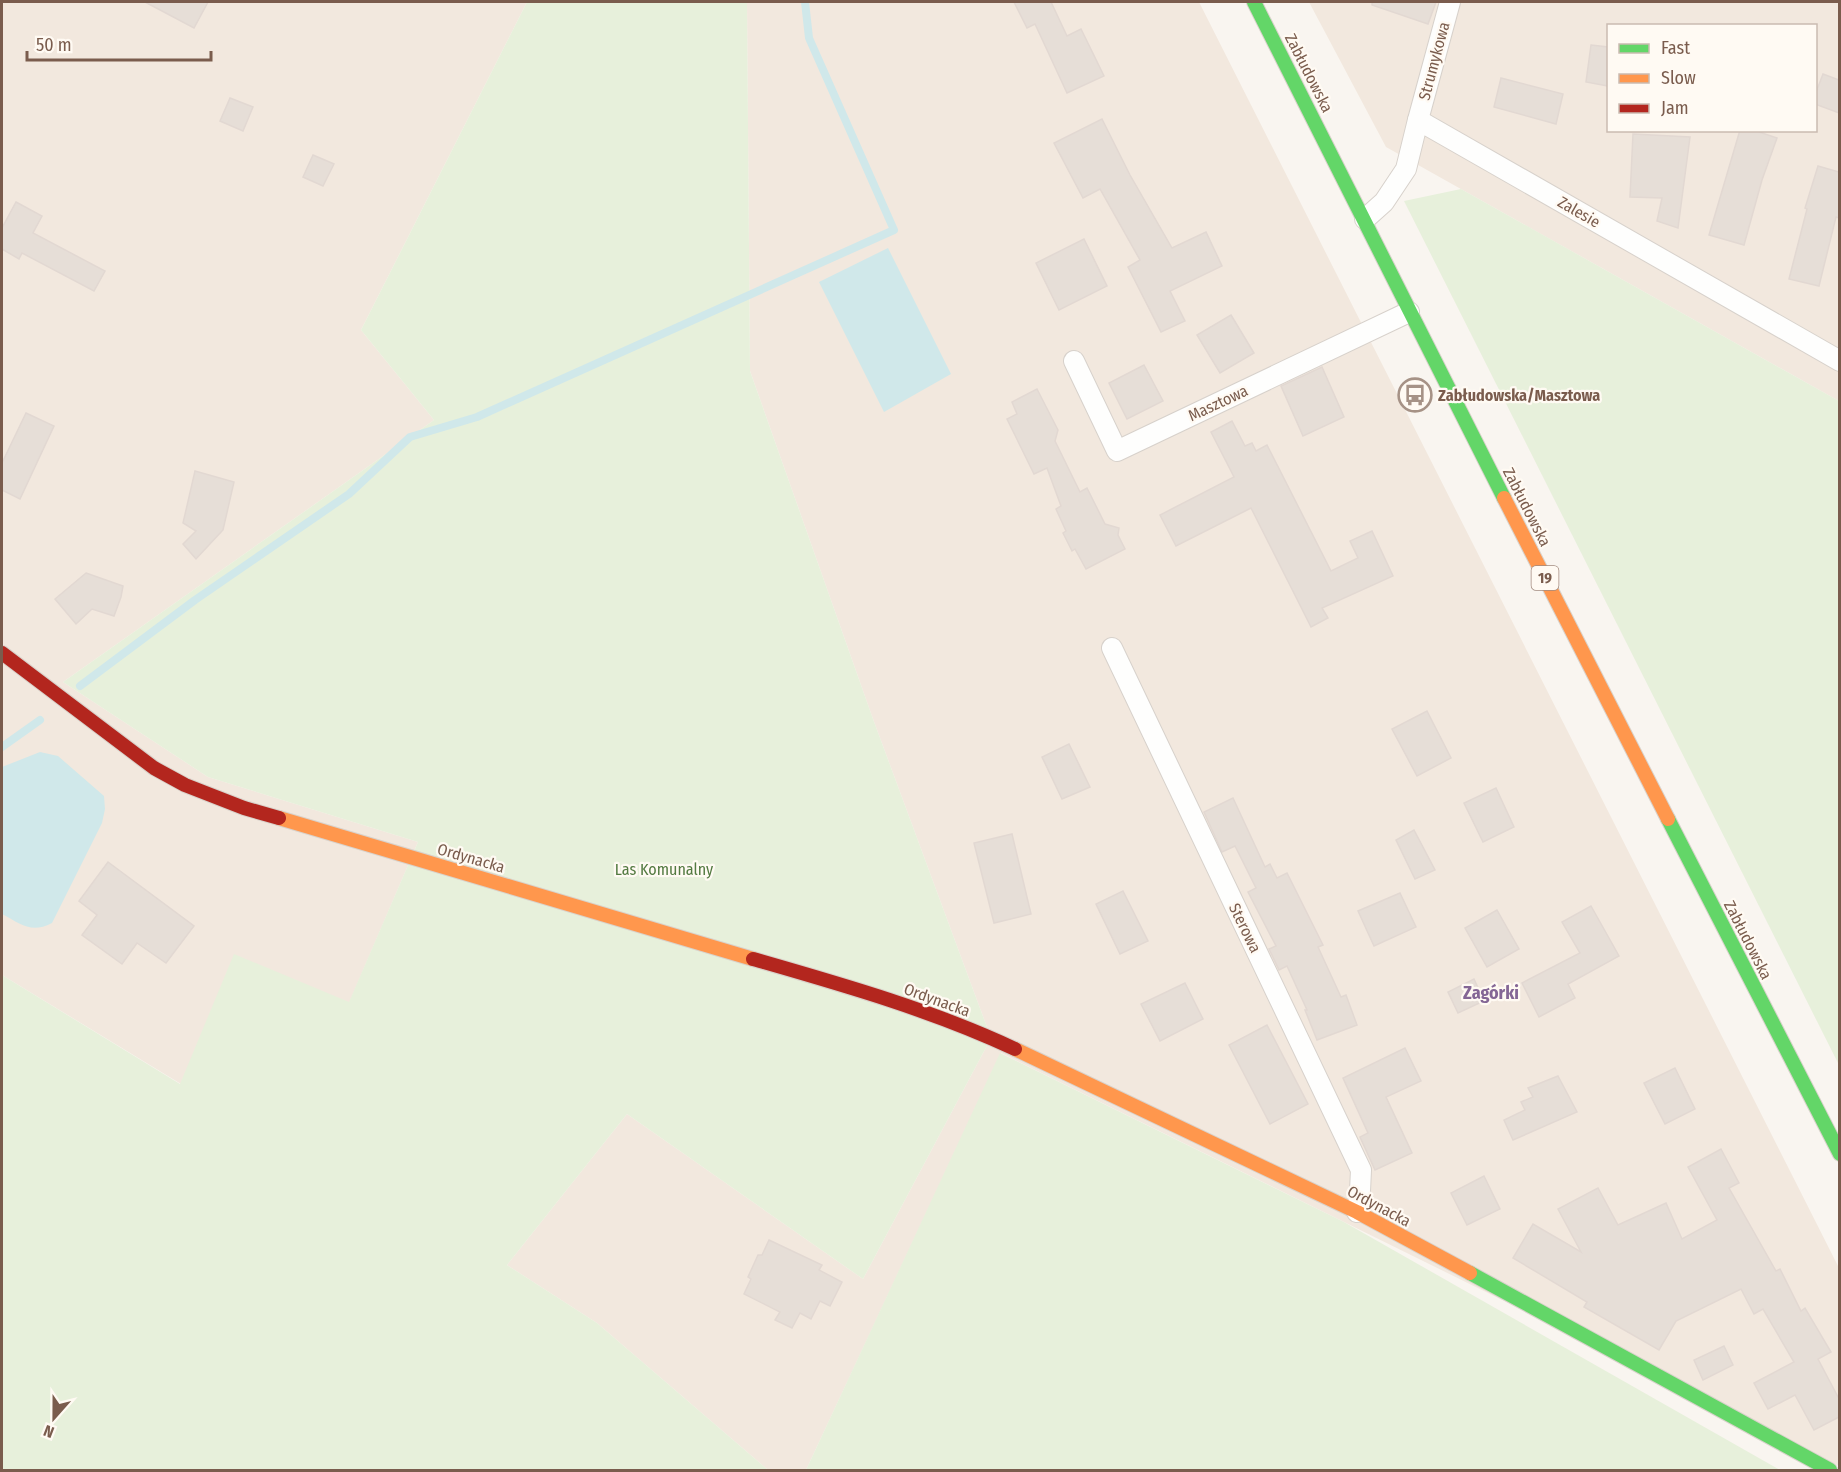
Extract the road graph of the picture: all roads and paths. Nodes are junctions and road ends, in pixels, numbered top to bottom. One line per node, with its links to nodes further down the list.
1 (1254, 2): 4 (main road, Zabłudowska / 19)
2 (1450, 2): 3 (street, Strumykowa)
3 (1418, 120): 4 (street); 7 (street, Zalesie)
4 (1365, 219): 5 (main road, Zabłudowska / 19)
5 (1409, 312): 6 (street, Masztowa); 10 (main road, Zabłudowska / 19)
6 (1074, 361)
7 (1839, 361)
8 (1112, 648): 11 (street, Sterowa)
9 (2, 652): 11 (main road, Ordynacka)
10 (1839, 1154)
11 (1357, 1212): 12 (main road, Ordynacka)
12 (1830, 1470)

